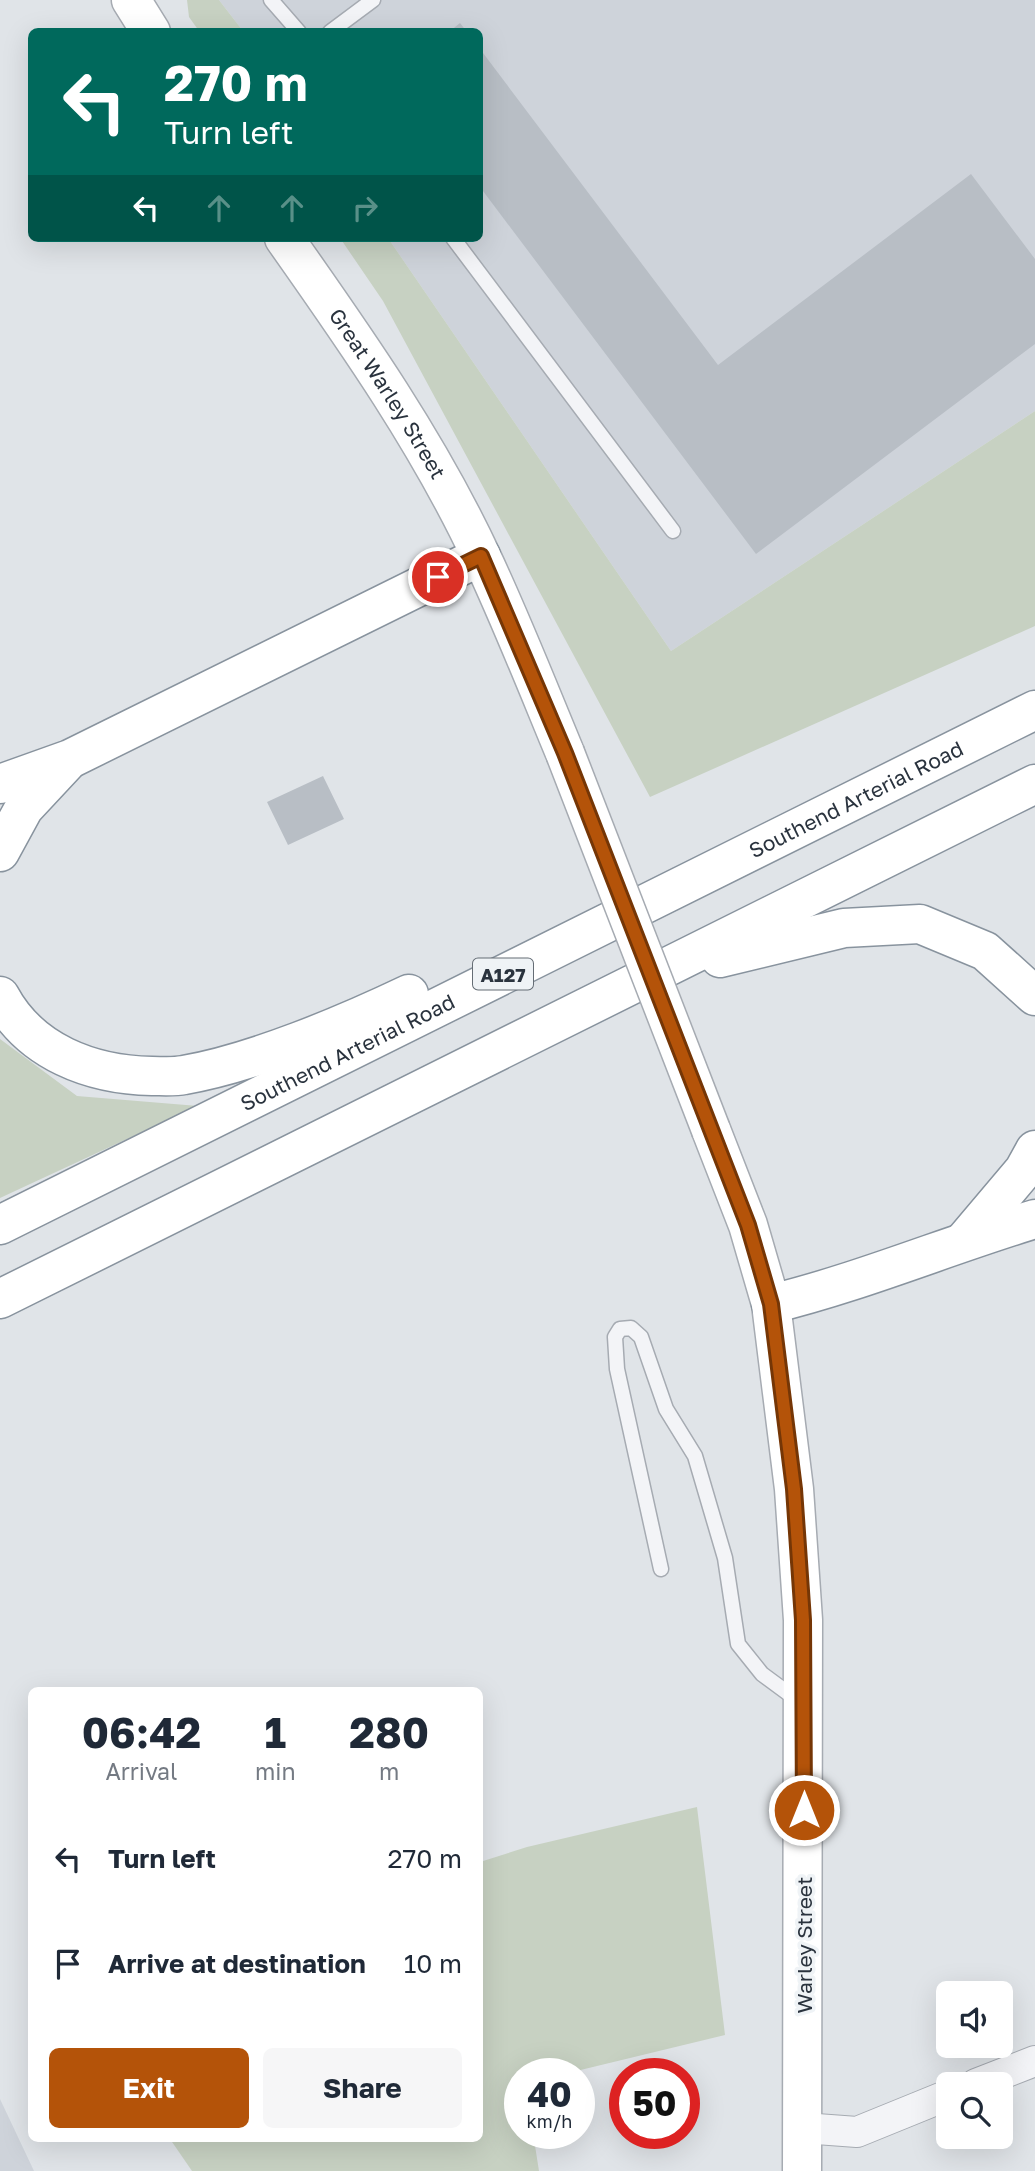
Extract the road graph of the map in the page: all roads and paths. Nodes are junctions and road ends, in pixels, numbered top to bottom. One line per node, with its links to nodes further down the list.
1 (131, 0): 4 (main road)
2 (271, 0): 5 (lane)
3 (373, 0): 6 (lane)
4 (148, 28)
5 (296, 28)
6 (335, 28)
7 (287, 242): 10 (main road, Great Warley Street)
8 (456, 242): 9 (lane)
9 (673, 531)
10 (481, 556): 12 (main road); 25 (main road, Warley Street, bridge)
11 (1035, 710): 15 (main road, Southend Arterial Road / A127)
12 (70, 759): 13 (main road); 16 (main road)
13 (0, 784)
14 (1035, 784): 19 (main road)
15 (822, 814): 17 (main road); 22 (main road, Southend Arterial Road / A127)
16 (0, 852)
17 (0, 996)
18 (1035, 996): 19 (main road)
19 (402, 1099): 24 (main road)
20 (1035, 1150): 23 (main road)
21 (1035, 1219): 23 (main road)
22 (0, 1225)
23 (964, 1241): 25 (main road)
24 (0, 1299)
25 (771, 1304): 27 (main road, Warley Street)
26 (661, 1569): 27 (lane)
27 (804, 1705): 31 (main road, Warley Street)
28 (1035, 2061): 29 (street)
29 (1007, 2072)
30 (936, 2100): 31 (street)
31 (803, 2128): 32 (main road, Warley Street)
32 (802, 2171)

